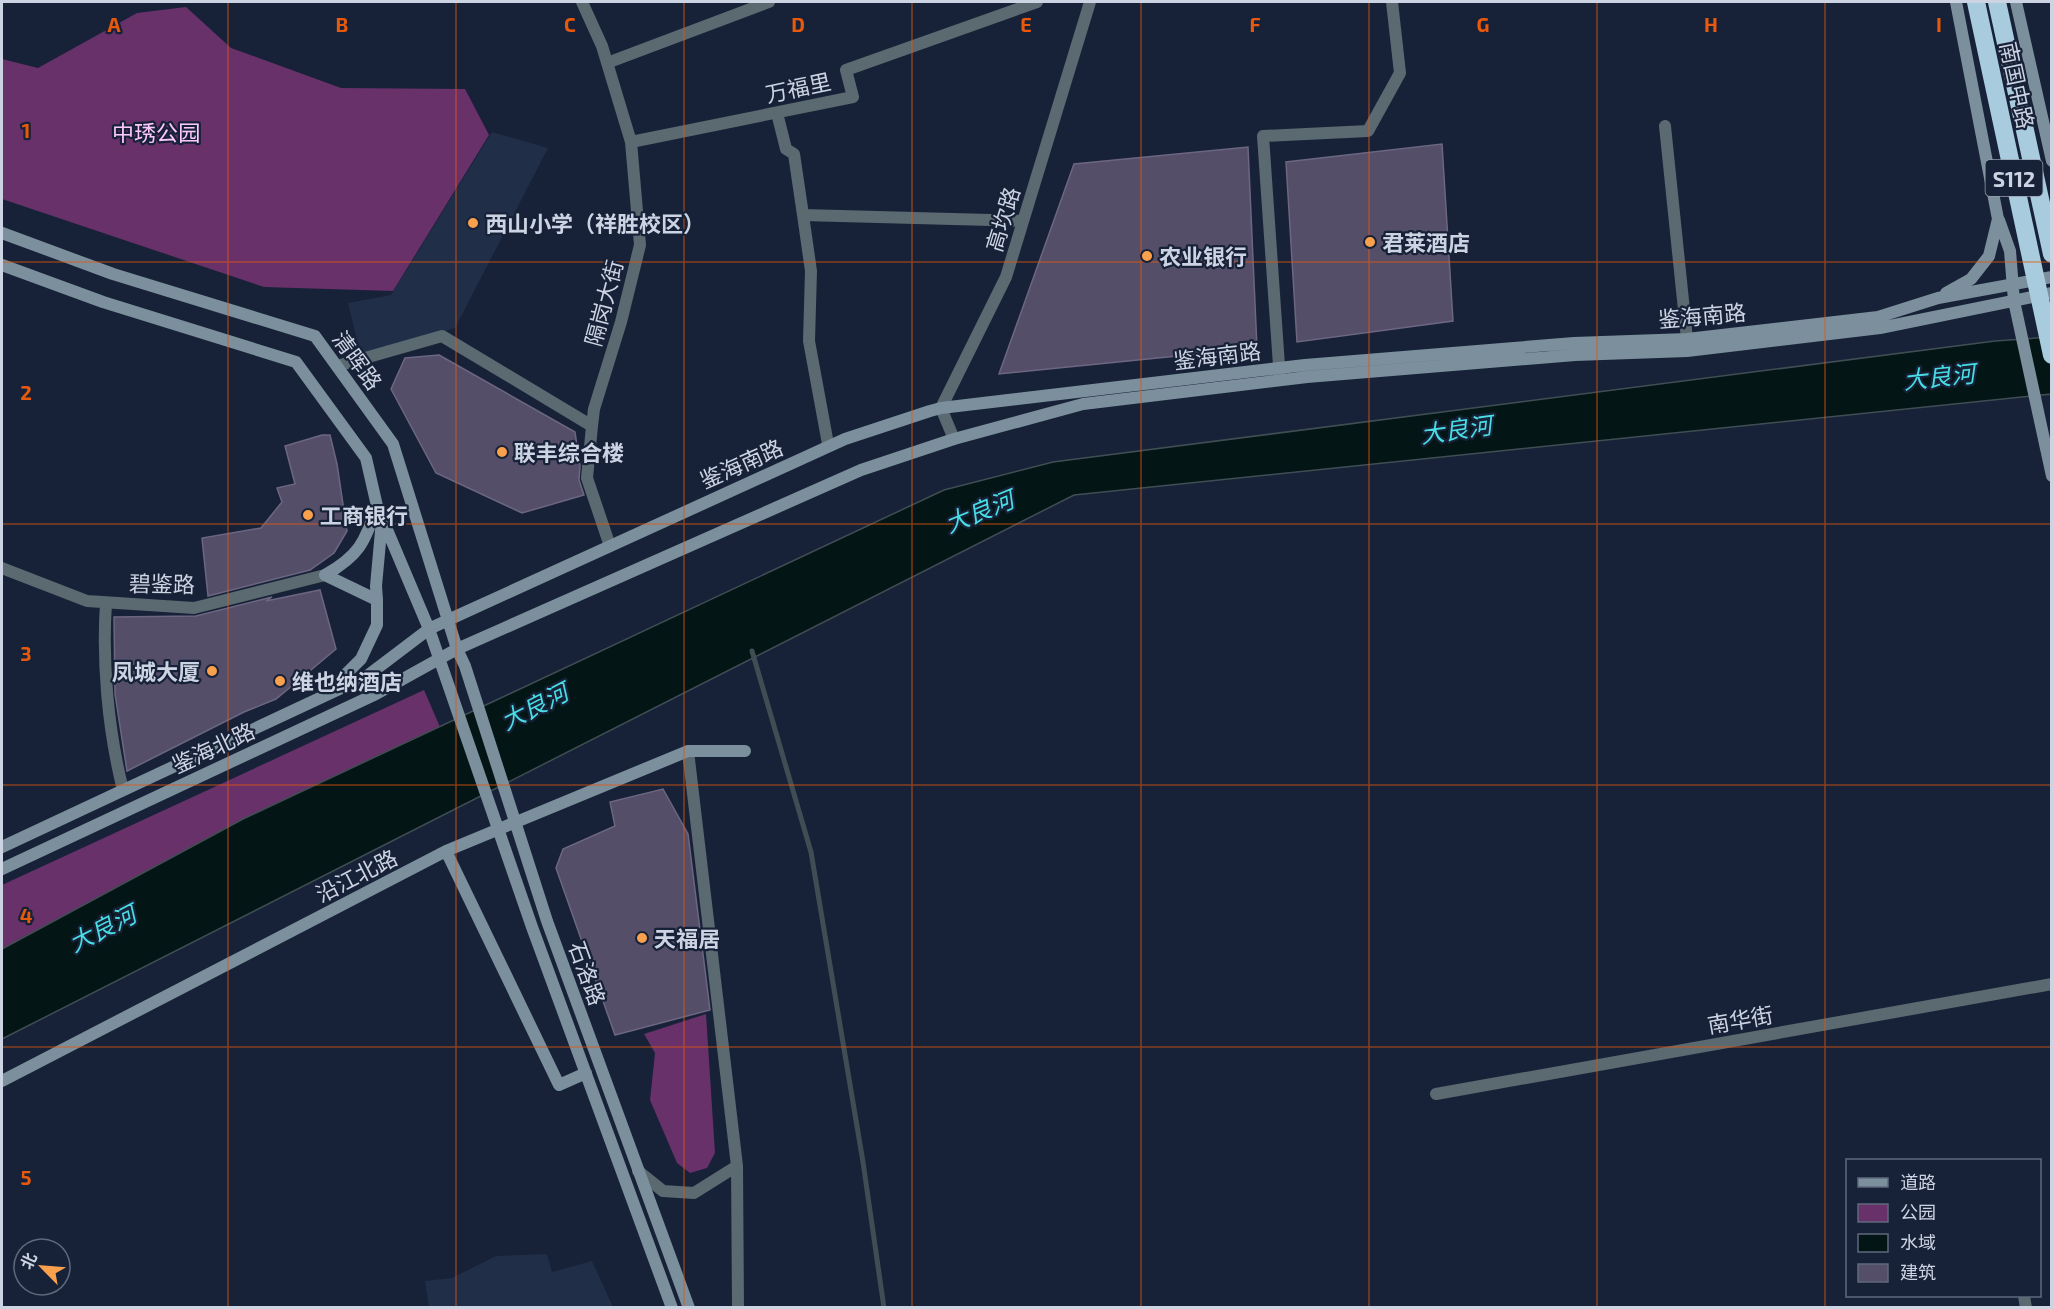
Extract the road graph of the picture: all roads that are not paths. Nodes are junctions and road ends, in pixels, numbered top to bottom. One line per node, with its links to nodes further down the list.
1 (582, 2): 10 (street, 隔岗大街)
2 (769, 2): 10 (street)
3 (1037, 2): 11 (street, 万福里)
4 (1392, 2): 29 (street)
5 (1956, 2): 16 (main road)
6 (1976, 2): 27 (highway, 南国中路 / S112)
7 (1997, 2): 19 (highway, 南国中路 / S112)
8 (2016, 2): 14 (main road)
9 (1087, 4): 17 (street, 高坎路)
10 (607, 63): 13 (street, 隔岗大街)
11 (777, 113): 13 (street, 万福里); 15 (street)
12 (1665, 126): 26 (street)
13 (631, 142): 31 (street, 隔岗大街)
14 (2052, 160)
15 (803, 215): 17 (street); 33 (street)
16 (1998, 219): 22 (main road); 24 (main road)
17 (1023, 221): 30 (street, 高坎路)
18 (2, 233): 28 (main road, 清晖路)
19 (2052, 254)
20 (2, 265): 35 (main road)
21 (2052, 277): 22 (main road, 鉴海南路)
22 (2011, 284): 24 (main road, 鉴海南路); 25 (main road)
23 (2052, 293): 25 (main road, 鉴海南路)
24 (1938, 298): 26 (main road, 鉴海南路)
25 (2014, 301): 29 (main road, 鉴海南路); 34 (main road)
26 (1687, 339): 29 (main road, 鉴海南路)
27 (2052, 355)
28 (337, 366): 31 (street); 42 (main road, 清晖路)
29 (1279, 374): 30 (main road, 鉴海南路); 32 (main road, 鉴海南路)
30 (941, 408): 32 (street); 37 (main road, 鉴海南路)
31 (592, 426): 37 (street, 隔岗大街)
32 (954, 440): 44 (main road, 鉴海南路)
33 (828, 444)
34 (2052, 476)
35 (377, 506): 36 (main road); 39 (main road)
36 (382, 519): 40 (main road); 43 (main road)
37 (609, 546): 42 (main road, 鉴海南路)
38 (2, 568): 41 (street, 碧鉴路)
39 (325, 576): 40 (main road); 41 (street, 碧鉴路)
40 (377, 600): 46 (main road)
41 (106, 603): 49 (street)
42 (448, 620): 43 (main road, 鉴海南路); 44 (main road, 清晖路)
43 (429, 629): 45 (main road); 46 (main road, 鉴海北路)
44 (457, 649): 45 (main road, 鉴海南路); 58 (main road, 石洛路)
45 (440, 659): 52 (main road, 鉴海北路); 54 (main road, 石洛路)
46 (324, 696): 50 (main road, 鉴海北路)
47 (688, 751): 48 (main road, 沿江北路); 51 (main road, 沿江北路); 57 (street)
48 (745, 751)
49 (122, 786)
50 (2, 847)
51 (446, 851): 54 (main road); 55 (main road, 沿江北路)
52 (2, 869)
53 (2052, 984): 56 (street, 南华街)
54 (586, 1072): 59 (main road, 石洛路)
55 (2, 1081)
56 (1436, 1094)
57 (736, 1166): 58 (street); 61 (street)
58 (638, 1171): 60 (main road, 石洛路)
59 (672, 1308)
60 (689, 1308)
61 (738, 1308)

